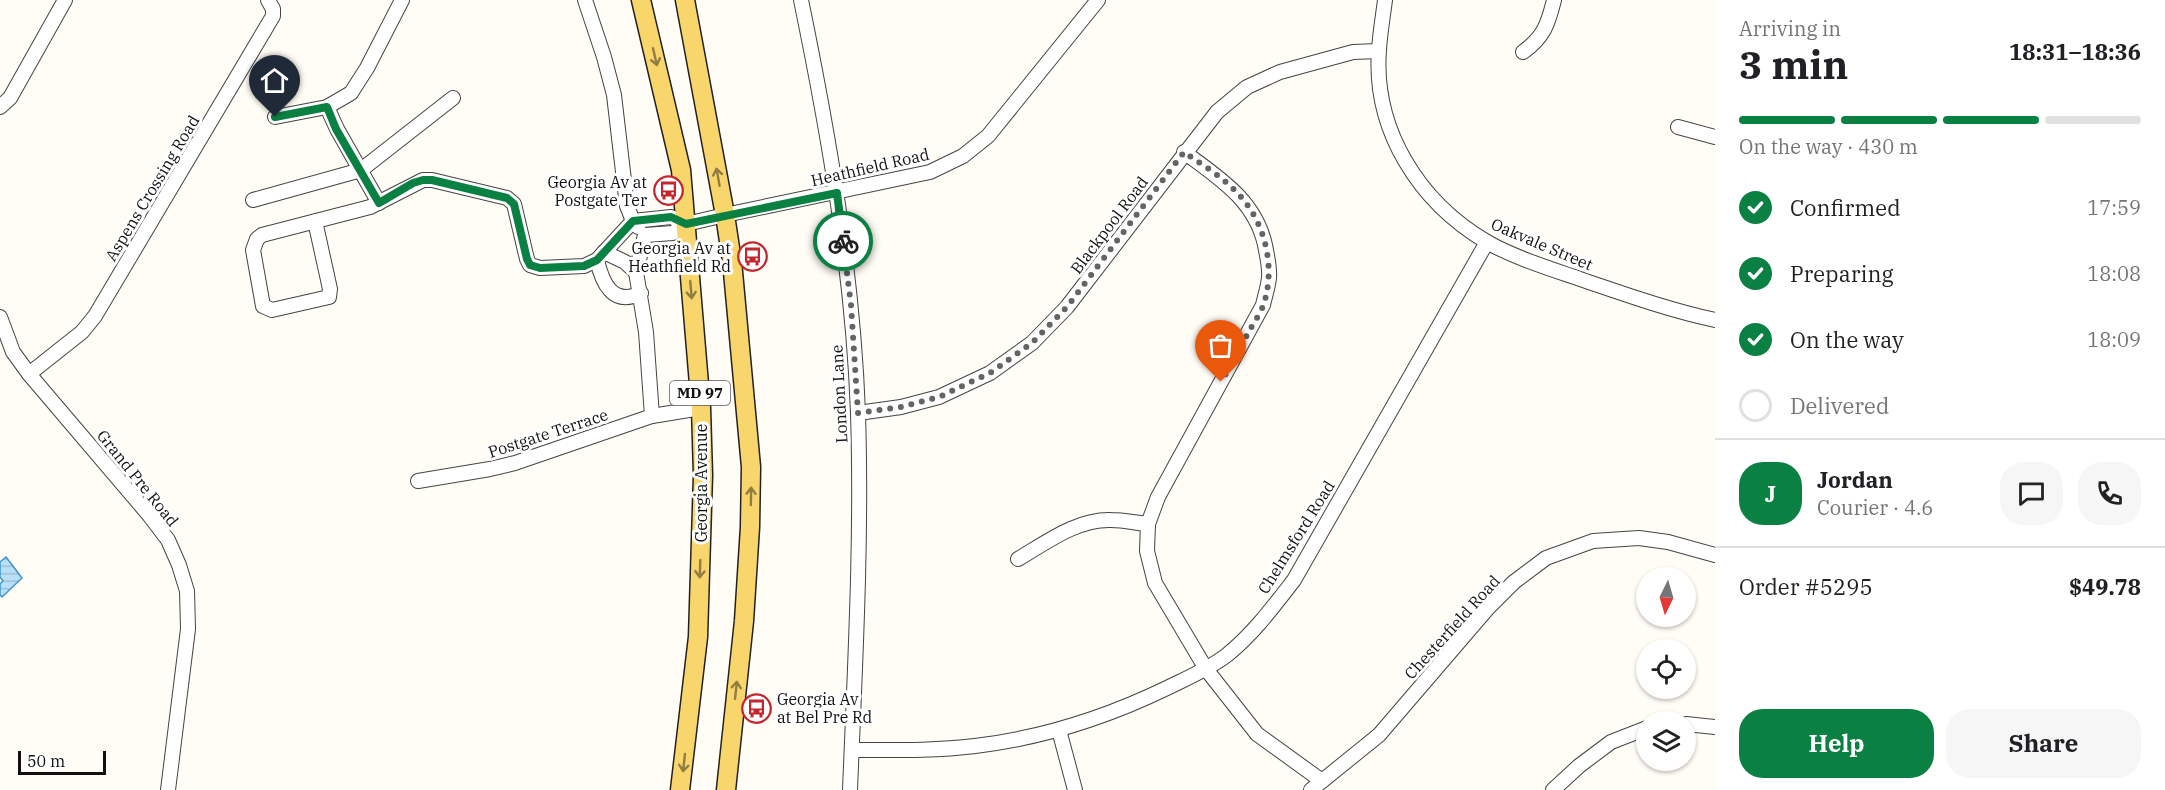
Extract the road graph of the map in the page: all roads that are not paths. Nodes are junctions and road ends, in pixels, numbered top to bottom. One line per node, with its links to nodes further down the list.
1 (65, 0): 14 (street)
2 (268, 0): 35 (street, Aspens Crossing Road)
3 (402, 0): 15 (street)
4 (585, 0): 26 (street)
5 (641, 0): 27 (main road, Georgia Avenue / MD 97, one-way to 27)
6 (685, 0): 24 (main road, MD 97, one-way to 6)
7 (801, 0): 21 (street, London Lane)
8 (1098, 0): 21 (street, Heathfield Road)
9 (1385, 0): 11 (street, Oakvale Street)
10 (1554, 0): 12 (street)
11 (1378, 51): 19 (street, Blackpool Road); 29 (street, Oakvale Street)
12 (1523, 52)
13 (453, 98): 20 (street)
14 (0, 107)
15 (327, 107): 16 (street); 20 (street)
16 (275, 117)
17 (1678, 127): 18 (street)
18 (1715, 137)
19 (1184, 152): 37 (street, Blackpool Road); 40 (street)
20 (361, 170): 22 (street); 23 (street)
21 (837, 193): 24 (street, Heathfield Road); 37 (street, London Lane)
22 (253, 200)
23 (379, 203): 25 (street); 30 (street)
24 (725, 215): 27 (street, Heathfield Road); 52 (main road, MD 97, one-way to 24)
25 (315, 221): 25 (street)
26 (633, 221): 27 (street); 28 (street); 30 (street)
27 (686, 224): 28 (street); 36 (main road, Georgia Avenue / MD 97, one-way to 36)
28 (645, 235): 31 (street)
29 (1487, 242): 34 (street, Oakvale Street); 43 (street, Chelmsford Road)
30 (600, 256): 31 (street); 32 (street)
31 (636, 272): 32 (street)
32 (641, 293): 38 (street)
33 (0, 318): 35 (street, Grand Pre Road)
34 (1715, 320)
35 (29, 374): 50 (street, Grand Pre Road)
36 (701, 408): 38 (street, Postgate Terrace); 51 (main road, Georgia Avenue / MD 97, one-way to 51)
37 (858, 413): 48 (street, London Lane)
38 (652, 416): 39 (street, Postgate Terrace)
39 (418, 481)
40 (1148, 524): 42 (street); 43 (street)
41 (1715, 555): 49 (street, Chesterfield Road)
42 (1018, 560)
43 (1206, 669): 46 (street, Chelmsford Road); 49 (street)
44 (1696, 725): 45 (street)
45 (1715, 727)
46 (1059, 730): 48 (street, Chelmsford Road); 54 (street)
47 (1636, 732): 55 (street)
48 (852, 750): 53 (street, London Lane)
49 (1316, 786)
50 (168, 790)
51 (680, 790)
52 (726, 790)
53 (850, 790)
54 (1076, 790)
55 (1553, 790)

